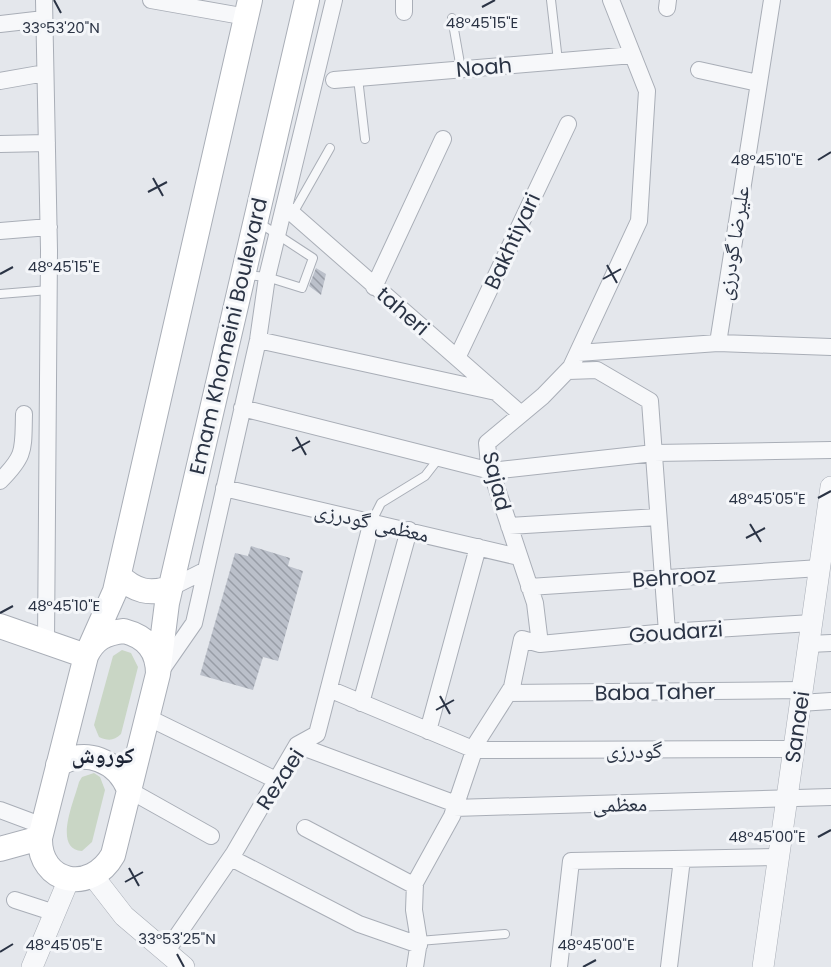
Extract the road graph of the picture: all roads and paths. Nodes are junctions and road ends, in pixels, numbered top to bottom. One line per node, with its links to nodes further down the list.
1 (44, 0): 10 (street)
2 (307, 0): 12 (main road, Emam Khomeini Boulevard)
3 (334, 0): 13 (street)
4 (551, 0): 15 (lane)
5 (611, 0): 14 (street, Sajad)
6 (772, 0): 22 (street, علیرضا گودرزی)
7 (161, 1): 8 (street)
8 (248, 8): 64 (main road)
9 (452, 18): 16 (lane)
10 (44, 19): 11 (street); 18 (street)
11 (0, 24)
12 (301, 26): 13 (street); 30 (main road, Emam Khomeini Boulevard)
13 (326, 35): 29 (street)
14 (633, 55): 15 (street, Noah); 42 (street, Sajad)
15 (558, 61): 16 (street, Noah)
16 (461, 69): 19 (street, Noah)
17 (699, 70): 22 (street)
18 (45, 73): 21 (street); 26 (street)
19 (358, 78): 20 (street, Noah); 24 (lane)
20 (334, 80)
21 (0, 81)
22 (758, 83): 40 (street, علیرضا گودرزی)
23 (568, 124): 43 (street, Bakhtiyari)
24 (365, 139)
25 (443, 139): 36 (street)
26 (47, 143): 27 (street); 31 (street)
27 (0, 144)
28 (330, 148): 29 (lane)
29 (288, 211): 33 (street); 36 (street, taheri)
30 (255, 220): 33 (lane); 34 (main road, Emam Khomeini Boulevard)
31 (49, 227): 32 (street); 37 (street)
32 (0, 231)
33 (278, 235): 35 (street); 35 (lane)
34 (242, 275): 35 (lane); 68 (main road, Emam Khomeini Boulevard)
35 (267, 278): 39 (street)
36 (374, 287): 43 (street, taheri)
37 (49, 290): 38 (lane); 72 (street)
38 (0, 294)
39 (258, 340): 45 (street); 46 (street)
40 (718, 343): 41 (street); 42 (street)
41 (831, 346)
42 (578, 353): 44 (street, Sajad)
43 (457, 358): 45 (street, taheri)
44 (568, 371): 48 (street, Sajad); 50 (street)
45 (496, 392): 48 (street, taheri)
46 (242, 408): 51 (street); 55 (street)
47 (24, 414): 53 (street)
48 (522, 414): 52 (street, Sajad)
49 (831, 450): 50 (street)
50 (654, 453): 52 (street); 56 (street)
51 (440, 458): 52 (street); 57 (lane)
52 (491, 471): 58 (street, Sajad)
53 (0, 481)
54 (831, 487): 59 (street, Sanaei)
55 (224, 488): 57 (street, معظمی گودرزی); 63 (street)
56 (658, 517): 58 (street); 65 (street)
57 (372, 521): 60 (street, معظمی گودرزی); 77 (street, Rezaei)
58 (509, 526): 62 (street, Sajad)
59 (828, 526): 66 (street, Sanaei)
60 (409, 530): 61 (street, معظمی گودرزی); 81 (street)
61 (478, 547): 62 (street, معظمی گودرزی); 84 (street)
62 (519, 557): 67 (street, Sajad)
63 (206, 570): 68 (street); 76 (street)
64 (118, 576): 68 (main road); 75 (main road)
65 (663, 577): 66 (street, Behrooz); 67 (street, Behrooz); 70 (street)
66 (822, 580): 71 (street, Sanaei)
67 (529, 586): 74 (street, Sajad)
68 (170, 588): 76 (main road, Emam Khomeini Boulevard)
69 (0, 626): 72 (main road)
70 (667, 632): 71 (street, Goudarzi); 74 (street, Goudarzi)
71 (810, 634): 73 (street, Goudarzi); 79 (street, Sanaei)
72 (46, 642): 75 (main road)
73 (831, 643)
74 (540, 644): 78 (street)
75 (89, 651): 76 (main road); 83 (main road)
76 (158, 674): 82 (main road)
77 (328, 689): 81 (street); 86 (street, Rezaei)
78 (508, 693): 79 (street, Baba Taher); 88 (street)
79 (801, 697): 80 (street, Baba Taher); 87 (street, Sanaei)
80 (831, 701)
81 (361, 703): 84 (street)
82 (147, 717): 85 (main road); 90 (street)
83 (69, 724): 85 (main road); 89 (main road)
84 (428, 731): 88 (street)
85 (141, 740): 91 (main road)
86 (297, 745): 90 (street, Rezaei); 94 (street)
87 (794, 749): 88 (street, گودرزی); 93 (street, Sanaei)
88 (475, 750): 94 (street)
89 (58, 765): 91 (main road); 97 (main road)
90 (276, 780): 101 (street, Rezaei)
91 (129, 790): 98 (street); 103 (main road)
92 (831, 797): 93 (street, معظمی)
93 (787, 800): 94 (street, معظمی); 100 (street, Sanaei)
94 (455, 806): 105 (street)
95 (0, 810): 97 (street)
96 (305, 828): 105 (street)
97 (42, 832): 99 (main road); 104 (main road)
98 (211, 836)
99 (0, 849)
100 (778, 857): 102 (street); 116 (street, Sanaei)
101 (231, 858): 109 (street); 110 (street, Rezaei)
102 (682, 859): 114 (street); 115 (street)
103 (93, 876): 104 (main road); 110 (street)
104 (69, 879): 107 (street)
105 (415, 886): 109 (street)
106 (15, 900): 107 (street)
107 (55, 913): 111 (street)
108 (505, 934): 109 (lane)
109 (419, 943): 113 (street)
110 (166, 952): 112 (street)
111 (32, 967)
112 (184, 967)
113 (415, 967)
114 (559, 967)
115 (669, 967)
116 (763, 967)

